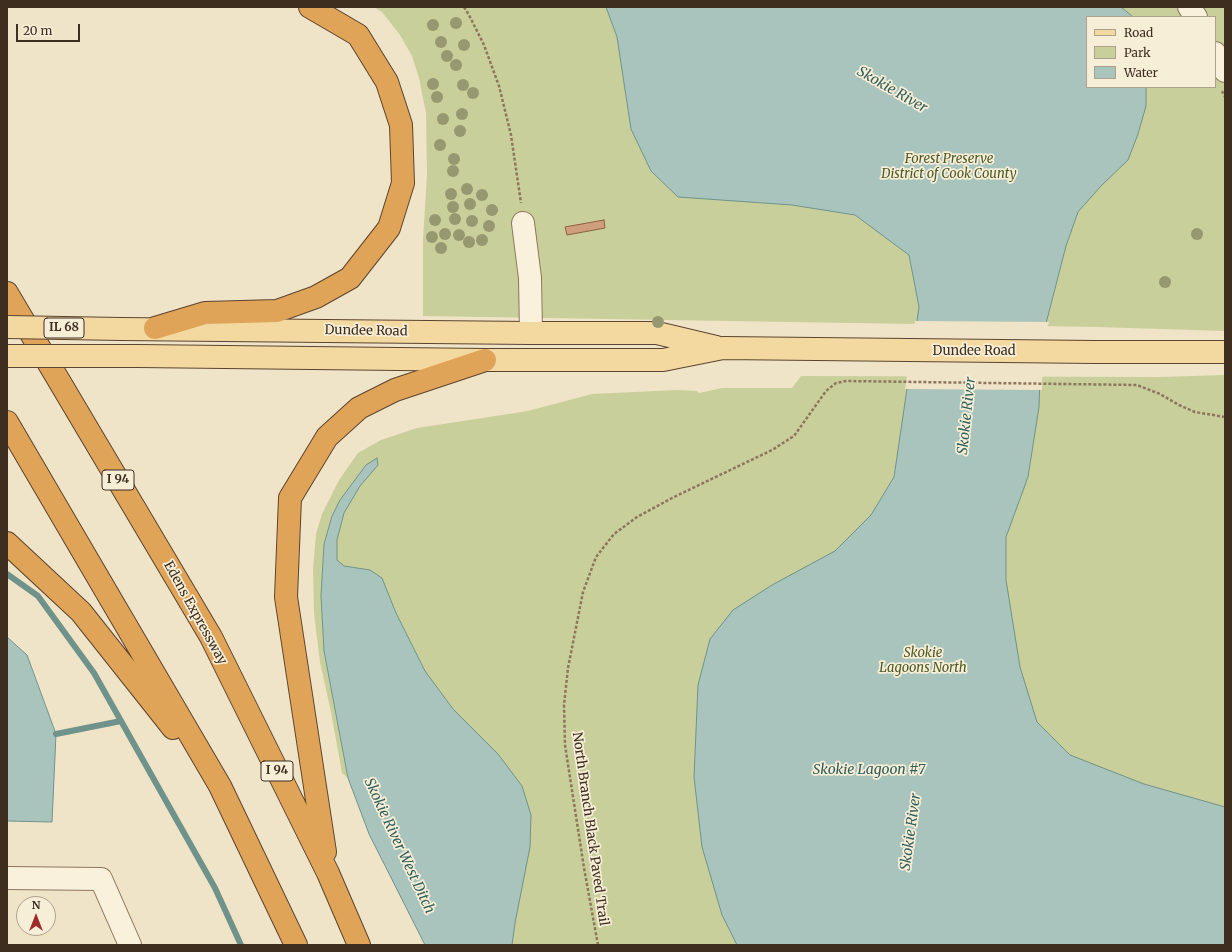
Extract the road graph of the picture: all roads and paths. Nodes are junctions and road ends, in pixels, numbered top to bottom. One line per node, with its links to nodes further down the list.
1 (310, 7): 10 (highway)
2 (464, 7): 7 (path)
3 (1189, 7): 4 (lane)
4 (1195, 16)
5 (1216, 55): 6 (lane)
6 (1225, 71)
7 (523, 224): 11 (lane)
8 (7, 293): 20 (highway, Edens Expressway / I 94)
9 (7, 327): 10 (main road, Dundee Road / IL 68, bridge)
10 (155, 328): 11 (main road, Dundee Road)
11 (531, 333): 12 (main road, Dundee Road)
12 (723, 348): 13 (main road, Dundee Road); 15 (main road, Dundee Road)
13 (1225, 352)
14 (7, 356): 15 (main road, Dundee Road, bridge)
15 (485, 360): 20 (highway)
16 (1225, 417): 25 (path, North Branch Black Paved Trail)
17 (7, 422): 19 (highway)
18 (7, 543): 19 (highway)
19 (220, 786): 23 (highway)
20 (328, 873): 24 (highway, Edens Expressway / I 94)
21 (7, 878): 22 (lane)
22 (130, 945)
23 (296, 945)
24 (359, 945)
25 (598, 945)

